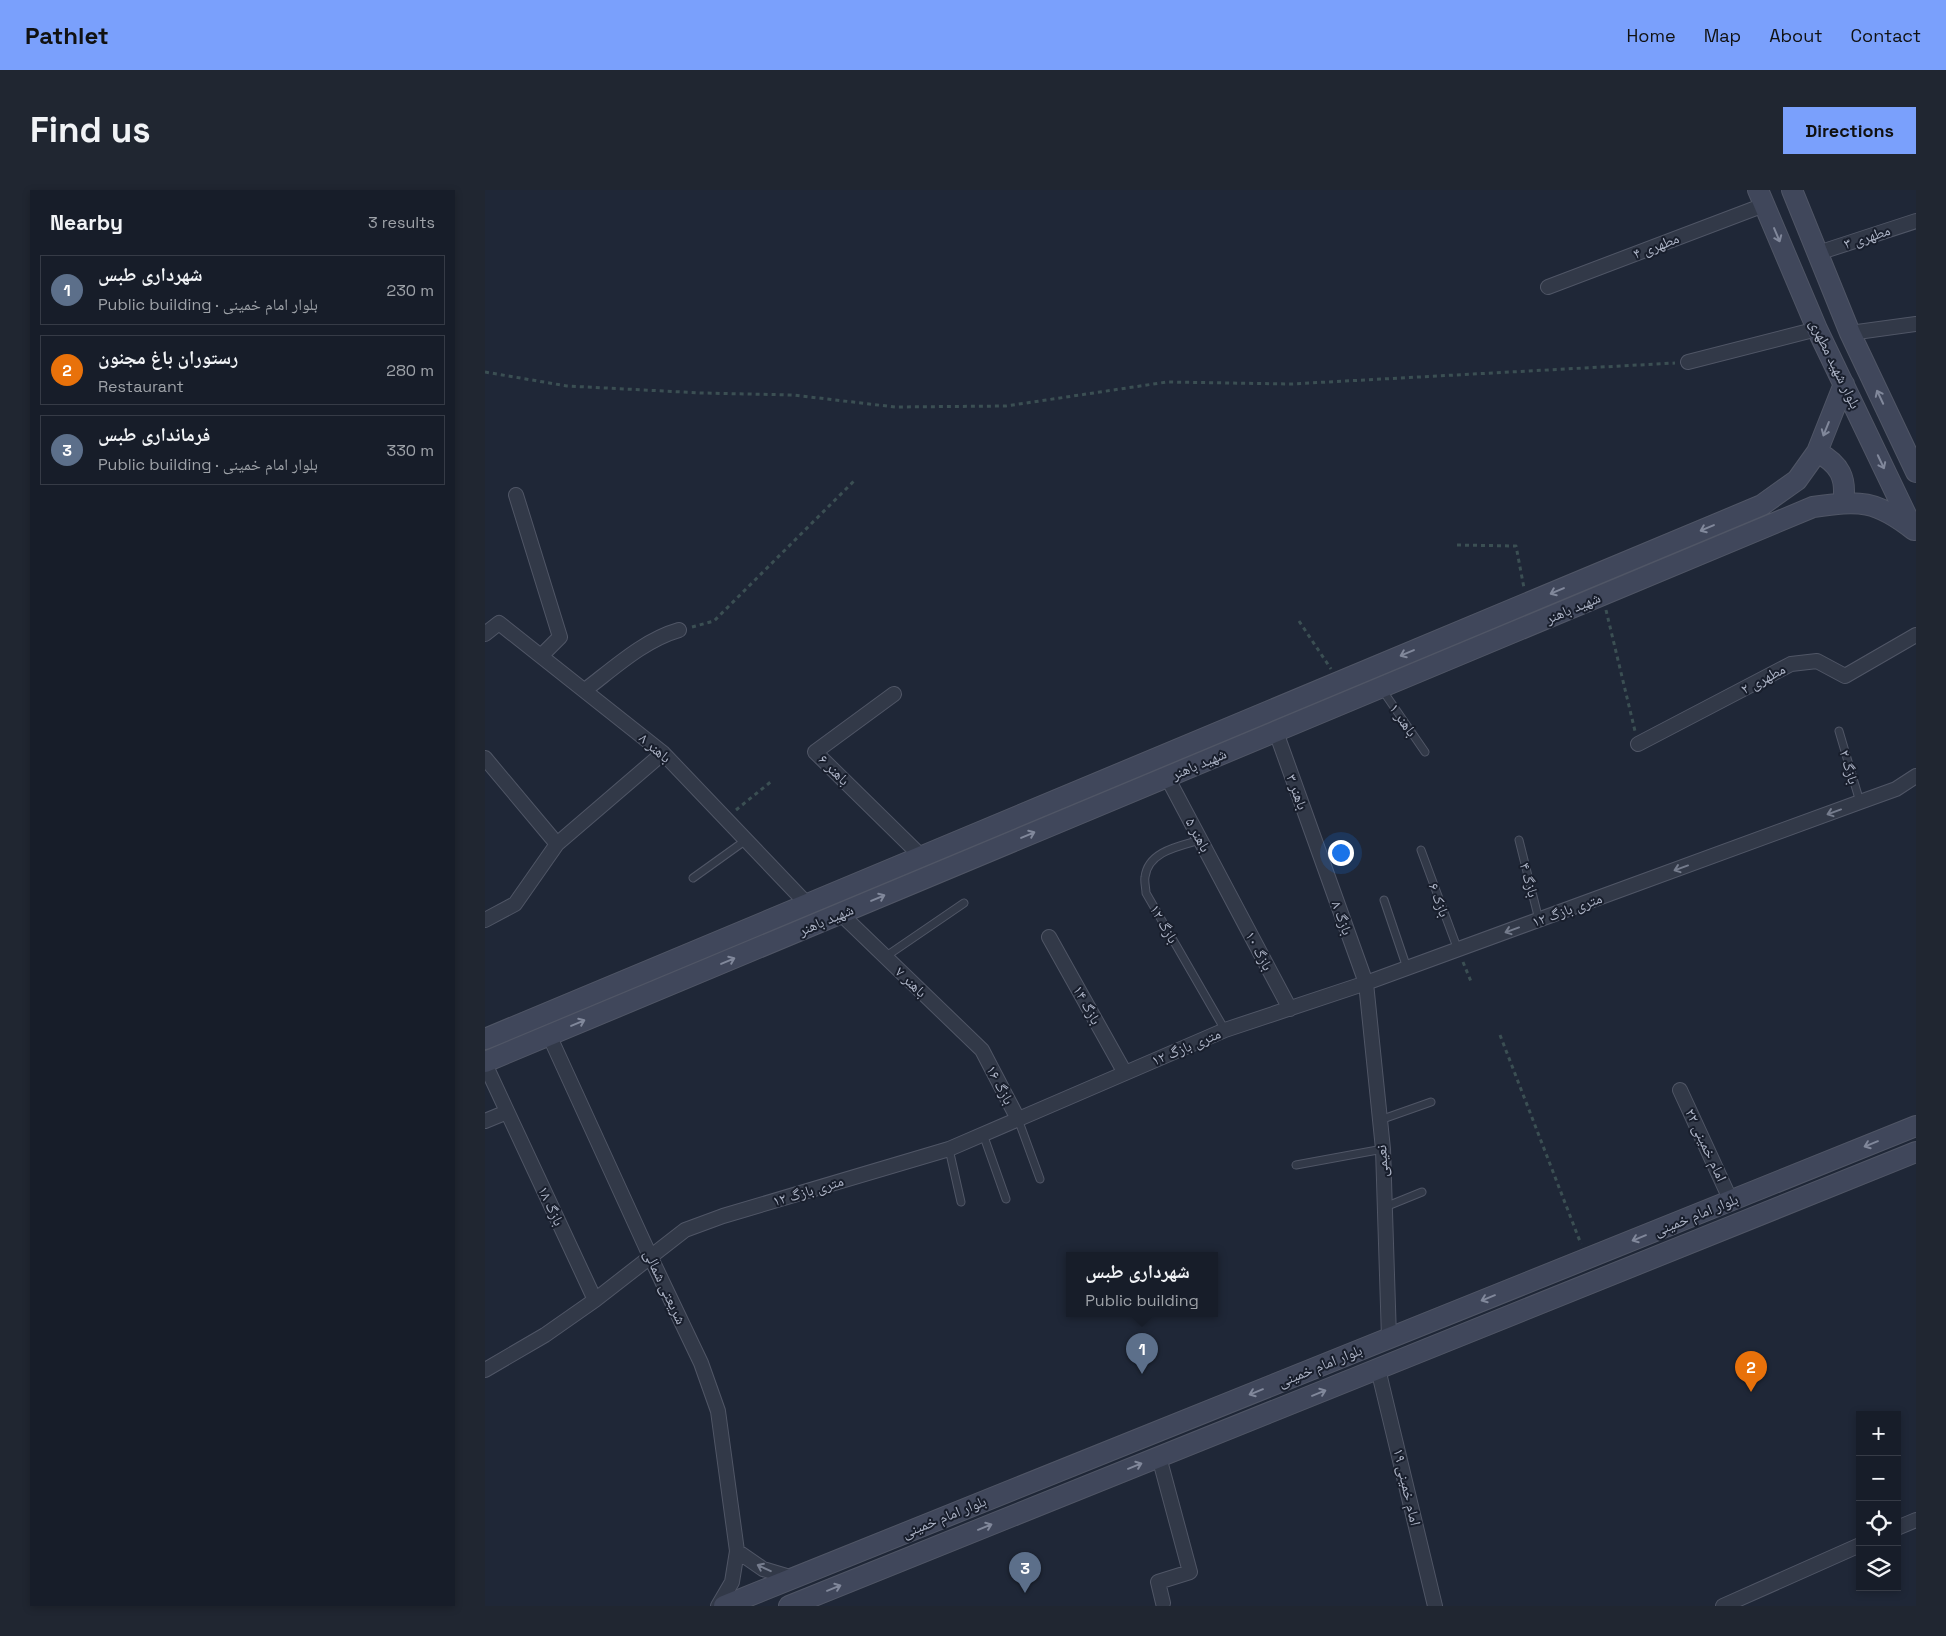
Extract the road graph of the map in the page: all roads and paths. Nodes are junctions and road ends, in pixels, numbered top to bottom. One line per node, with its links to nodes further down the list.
1 (1792, 190): 4 (main road, بلوار شهید مطهری)
2 (1761, 197): 5 (street, مطهری ۴); 7 (main road, بلوار شهید مطهری, one-way to 7)
3 (1916, 221): 4 (street, مطهری ۳)
4 (1818, 253): 8 (main road, بلوار شهید مطهری)
5 (1548, 286)
6 (1916, 324): 8 (street)
7 (1817, 329): 9 (street); 11 (main road, بلوار شهید مطهری)
8 (1850, 333): 13 (main road, بلوار شهید مطهری, one-way to 8)
9 (1689, 362): 10 (path)
10 (485, 372)
11 (1844, 384): 12 (main road, شهید باهنر, one-way to 12); 17 (main road, بلوار شهید مطهری, one-way to 17)
12 (1817, 452): 16 (main road); 20 (main road, شهید باهنر, one-way to 20)
13 (1916, 472)
14 (854, 481): 22 (path)
15 (516, 495): 25 (street)
16 (1843, 502): 17 (main road, شهید باهنر); 19 (main road, شهید باهنر)
17 (1915, 533)
18 (1457, 545): 20 (path)
19 (1603, 595): 27 (main road, شهید باهنر); 33 (path)
20 (1527, 603): 26 (main road, شهید باهنر, one-way to 26)
21 (1299, 621): 26 (path)
22 (679, 630): 28 (street)
23 (485, 634): 25 (street, باهنر ۸)
24 (1916, 634): 33 (street, مطهری ۲)
25 (541, 656): 28 (street, باهنر ۸)
26 (1339, 682): 30 (main road, شهید باهنر)
27 (1381, 688): 31 (main road, شهید باهنر); 34 (lane, باهنر ۱)
28 (585, 690): 35 (street, باهنر ۸)
29 (894, 694): 48 (street, باهنر ۶)
30 (1267, 712): 31 (main road); 48 (main road, شهید باهنر)
31 (1276, 732): 38 (main road, شهید باهنر); 47 (street, باهنر ۳)
32 (1839, 732): 40 (lane, بازگ ۲)
33 (1639, 744)
34 (1425, 752)
35 (663, 753): 41 (street, باهنر ۸); 45 (street)
36 (485, 758): 45 (street)
37 (1916, 776): 40 (street, ۱۲ متری بازگ)
38 (1167, 777): 43 (street, باهنر ۵); 54 (main road, شهید باهنر, one-way to 38)
39 (773, 780): 41 (path)
40 (1860, 802): 56 (street, ۱۲ متری بازگ, one-way to 56)
41 (726, 819): 42 (street, باهنر ۸)
42 (746, 840): 49 (lane); 53 (street, باهنر ۸)
43 (1200, 840): 50 (street, باهنر ۵); 64 (lane, بازگ ۱۲)
44 (1519, 840): 56 (lane, بازگ ۴)
45 (557, 844): 55 (street)
46 (1421, 850): 58 (lane, بازک ۶)
47 (1319, 853): 61 (street, بازگ ۸)
48 (921, 856): 53 (main road, شهید باهنر)
49 (693, 878)
50 (1229, 893): 63 (street, بازگ ۱۰)
51 (1384, 900): 60 (lane)
52 (963, 903): 59 (lane)
53 (807, 904): 65 (main road, شهید باهنر)
54 (841, 914): 59 (street, باهنر ۷); 66 (main road, شهید باهنر, one-way to 54)
55 (485, 920)
56 (1539, 920): 58 (street, ۱۲ متری بازگ, one-way to 58)
57 (1049, 937): 70 (street, بازگ ۱۴)
58 (1458, 950): 60 (street, ۱۲ متری بازگ); 62 (path)
59 (885, 957): 68 (street, باهنر ۷)
60 (1407, 968): 61 (street, ۱۲ متری بازگ)
61 (1366, 983): 63 (street, ۱۲ متری بازگ); 75 (street, نعیمی)
62 (1472, 984)
63 (1290, 1009): 64 (street, ۱۲ متری بازگ)
64 (1225, 1030): 70 (street, ۱۲ متری بازگ)
65 (486, 1035)
66 (549, 1035): 69 (main road, شهید باهنر); 89 (street, شریعتی شمالی)
67 (1500, 1035): 90 (path)
68 (982, 1050): 74 (street, بازگ ۱۶)
69 (485, 1063): 73 (street, بازگ ۱۸)
70 (1125, 1073): 74 (street, ۱۲ متری بازگ)
71 (1680, 1090): 86 (street, امام خمینی ۲۲)
72 (1431, 1102): 75 (lane)
73 (507, 1112): 76 (street); 91 (street, بازگ ۱۸)
74 (1018, 1119): 78 (street, ۱۲ متری بازگ); 83 (lane)
75 (1380, 1120): 80 (street, نعیمی)
76 (485, 1121)
77 (1916, 1126): 86 (main road, بلوار امام خمینی, one-way to 86)
78 (983, 1134): 79 (street, ۱۲ متری بازگ); 85 (lane)
79 (949, 1148): 87 (lane); 89 (street, ۱۲ متری بازگ)
80 (1383, 1149): 82 (lane); 88 (street, نعیمی)
81 (1916, 1152): 93 (main road, بلوار امام خمینی)
82 (1296, 1165)
83 (1040, 1179)
84 (1422, 1192): 88 (lane)
85 (1006, 1200)
86 (1731, 1200): 90 (main road, بلوار امام خمینی, one-way to 90)
87 (961, 1202)
88 (1384, 1207): 92 (street, نعیمی)
89 (650, 1256): 91 (street, ۱۲ متری بازگ); 101 (street, شریعتی شمالی)
90 (1586, 1259): 92 (main road, بلوار امام خمینی, one-way to 92)
91 (595, 1300): 94 (street, ۱۲ متری بازگ)
92 (1389, 1338): 96 (main road, بلوار امام خمینی, one-way to 96)
93 (1378, 1369): 95 (main road, بلوار امام خمینی, one-way to 93); 107 (street, امام خمینی ۱۹)
94 (485, 1370)
95 (1159, 1457): 99 (main road, بلوار امام خمینی, one-way to 95); 103 (street)
96 (943, 1518): 99 (main road); 102 (main road, بلوار امام خمینی)
97 (1916, 1520): 98 (street)
98 (1901, 1526)
99 (952, 1540): 104 (main road, بلوار امام خمینی, one-way to 99)
100 (1858, 1546): 108 (street)
101 (737, 1551): 102 (street, one-way to 101); 105 (street, شریعتی شمالی)
102 (793, 1578): 106 (main road, بلوار امام خمینی)
103 (1163, 1603)
104 (798, 1604)
105 (718, 1606)
106 (724, 1606)
107 (1435, 1606)
108 (1723, 1606)

